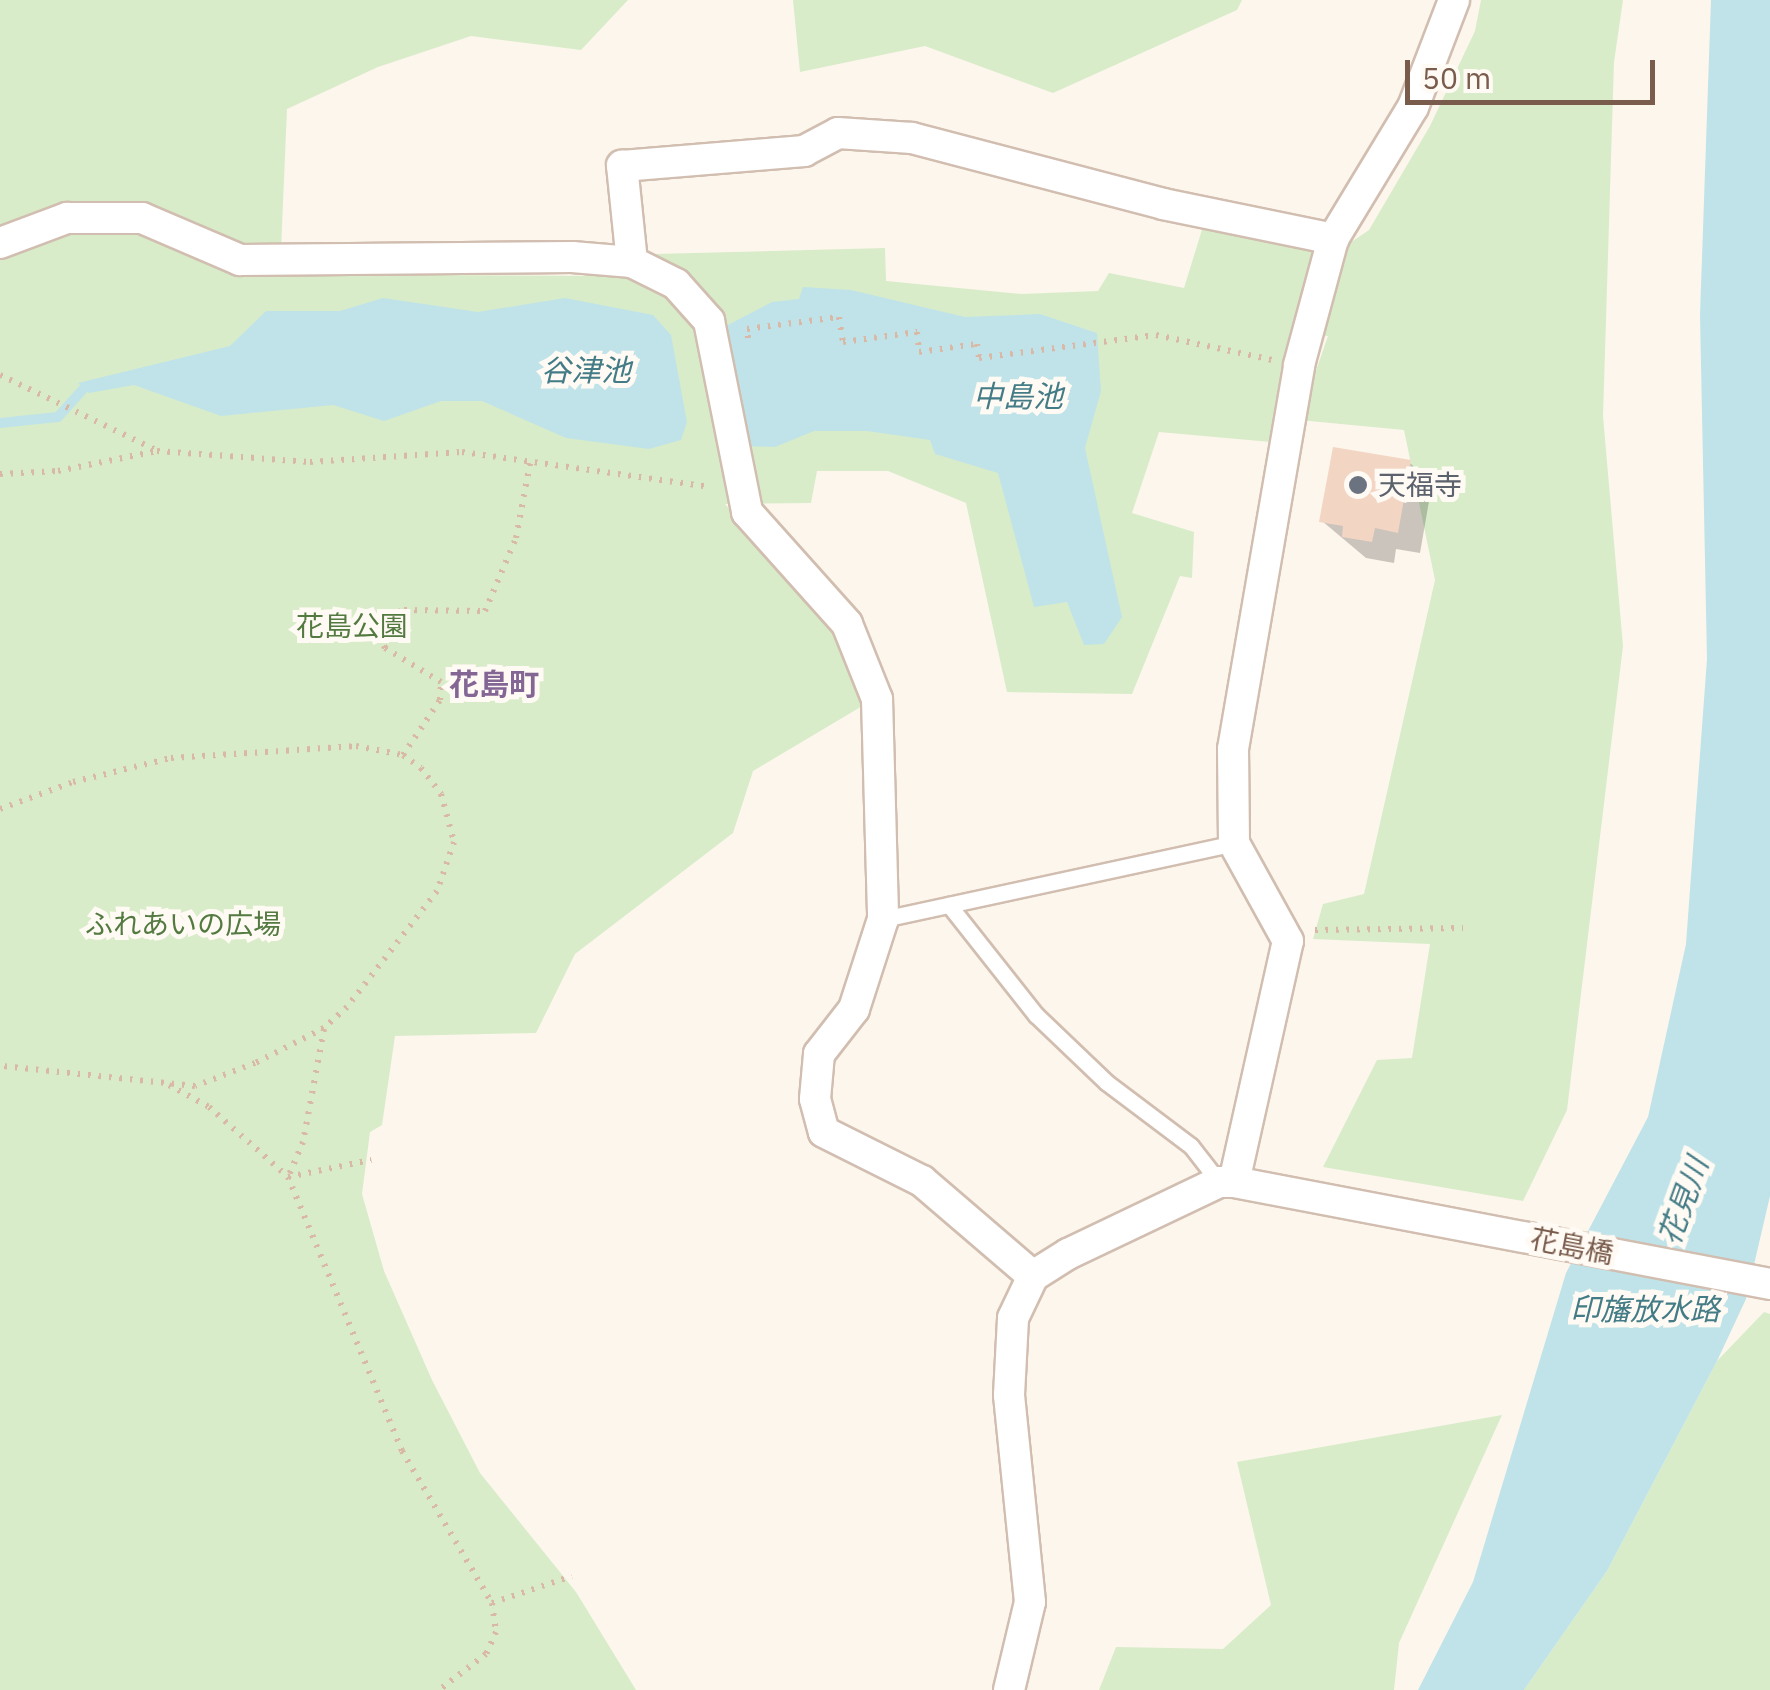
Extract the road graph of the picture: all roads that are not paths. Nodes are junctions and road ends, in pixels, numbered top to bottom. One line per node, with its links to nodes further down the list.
1 (1454, 0): 2 (street)
2 (1334, 239): 4 (street); 5 (street)
3 (0, 243): 4 (street)
4 (632, 262): 7 (street)
5 (1234, 842): 6 (lane); 8 (street)
6 (949, 905): 7 (lane); 8 (lane)
7 (883, 918): 9 (street)
8 (1226, 1182): 9 (street); 10 (street, 花島橋)
9 (1033, 1276): 11 (street)
10 (1770, 1284)
11 (1008, 1690)

